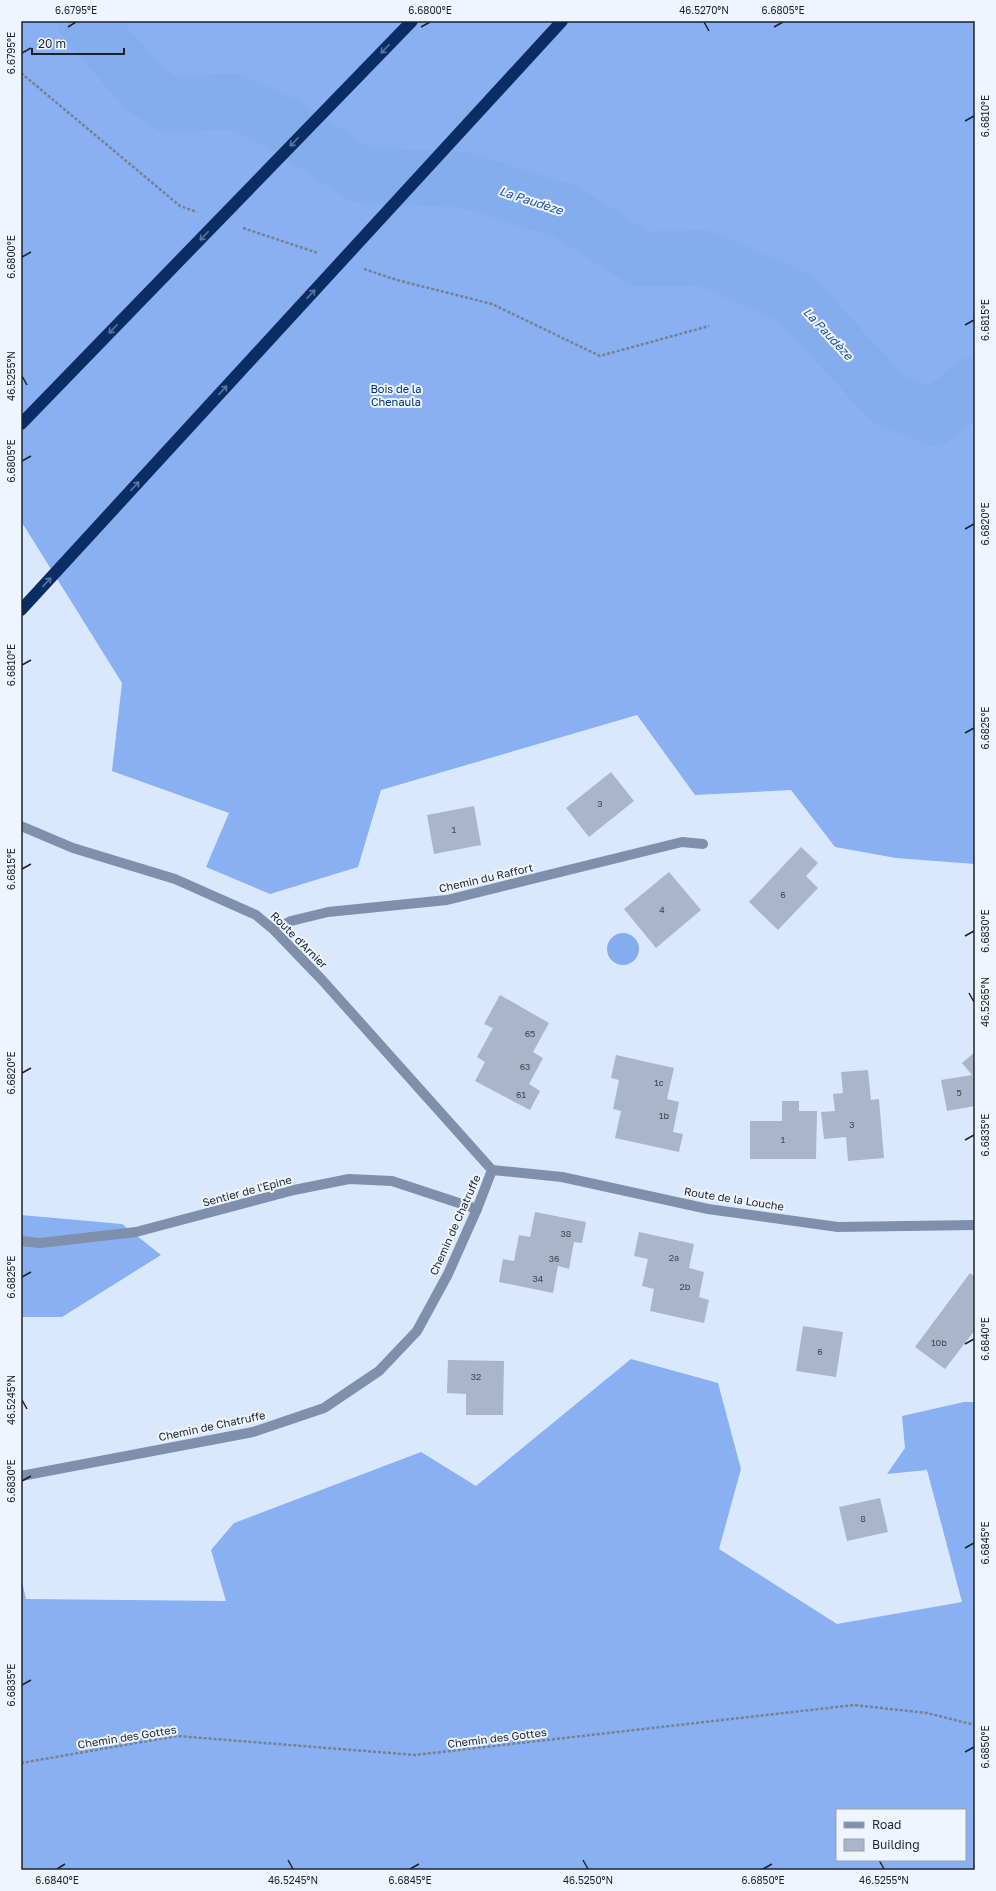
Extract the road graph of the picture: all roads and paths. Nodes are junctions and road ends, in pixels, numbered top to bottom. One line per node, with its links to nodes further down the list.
1 (412, 21): 3 (highway, one-way to 3, bridge)
2 (562, 21): 4 (highway, one-way to 2, bridge)
3 (21, 424)
4 (21, 610)
5 (21, 826): 7 (street, Route d'Arnier)
6 (703, 844): 7 (street, Chemin du Raffort)
7 (274, 930): 8 (street, Route d'Arnier)
8 (492, 1170): 9 (street, Chemin de Chatruffe); 10 (street, Route de la Louche)
9 (477, 1209): 11 (street, Sentier de l'Epine); 12 (street, Chemin de Chatruffe)
10 (975, 1225)
11 (21, 1241)
12 (21, 1476)
13 (975, 1725): 14 (path, Chemin des Gottes)
14 (21, 1763)

